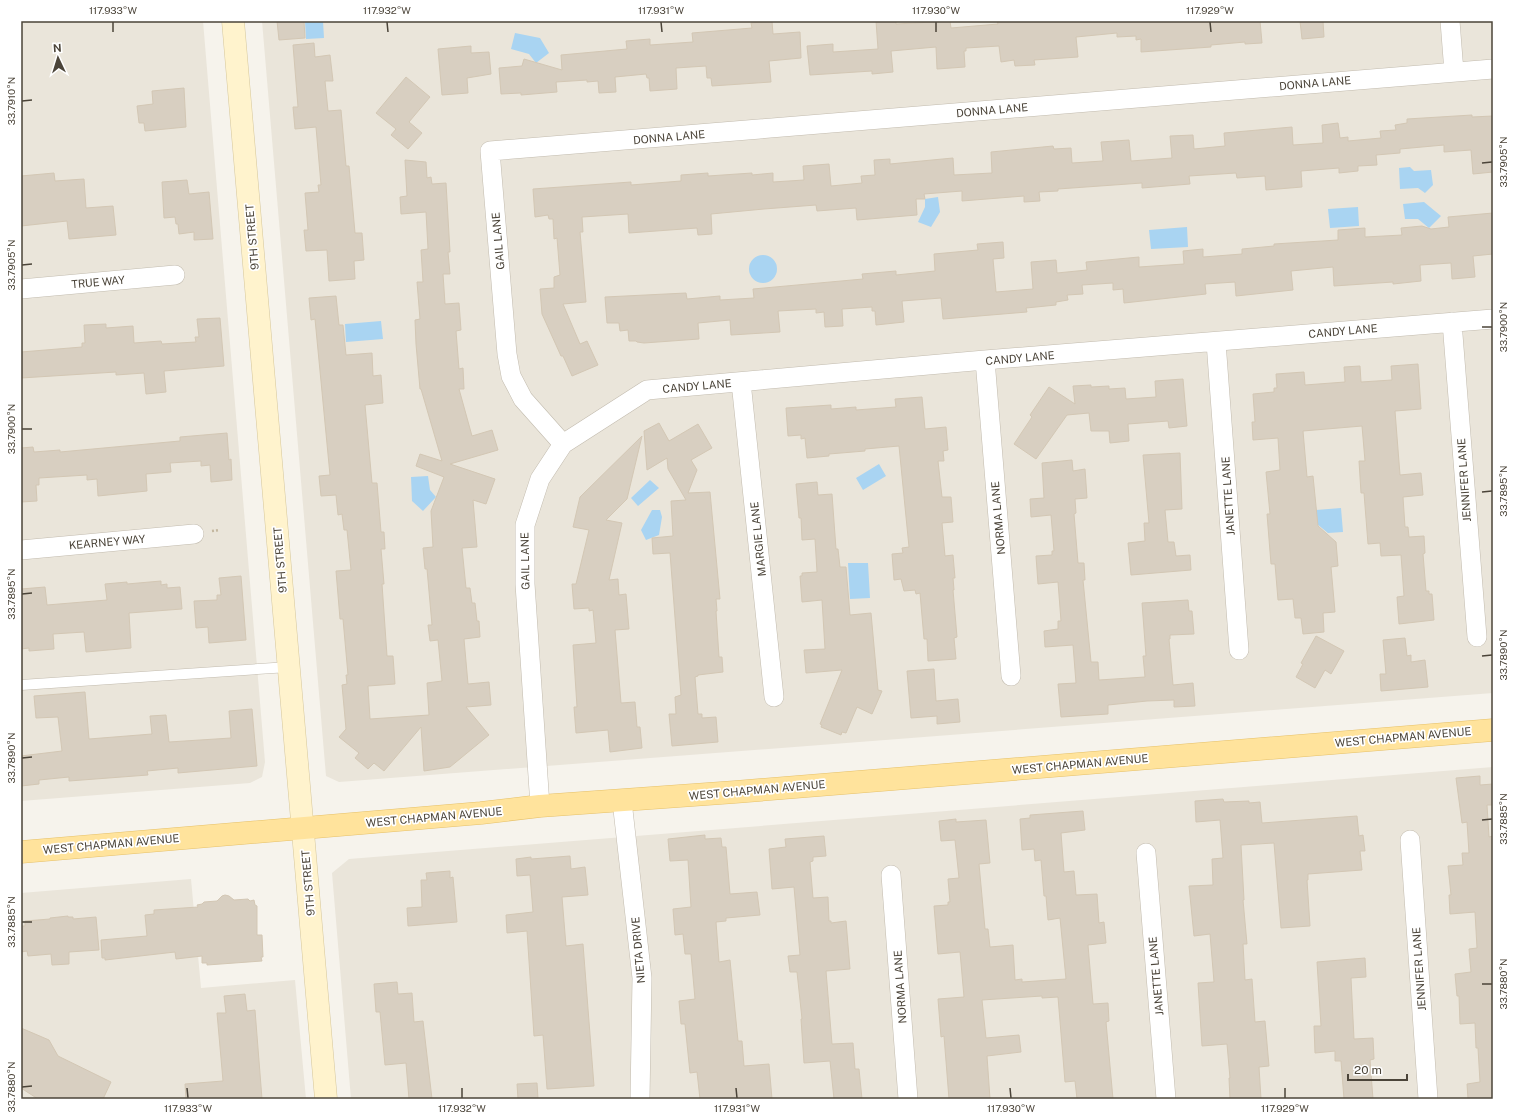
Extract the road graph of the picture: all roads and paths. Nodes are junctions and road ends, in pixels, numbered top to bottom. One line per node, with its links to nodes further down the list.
1 (233, 21): 18 (street, 9TH STREET)
2 (1450, 21): 4 (street)
3 (1493, 69): 4 (street, DONNA LANE)
4 (1454, 72): 5 (street, DONNA LANE)
5 (490, 151): 13 (street, GAIL LANE)
6 (174, 275): 7 (street, TRUE WAY)
7 (21, 289)
8 (1493, 319): 9 (street, CANDY LANE)
9 (1452, 322): 10 (street, CANDY LANE); 16 (street, JENNIFER LANE)
10 (1216, 342): 11 (street, CANDY LANE); 17 (street, JANETTE LANE)
11 (985, 360): 12 (street, CANDY LANE); 19 (street, NORMA LANE)
12 (741, 382): 13 (street, CANDY LANE); 21 (street, MARGIE LANE)
13 (563, 444): 24 (street, GAIL LANE)
14 (194, 534): 15 (street, KEARNEY WAY)
15 (21, 550)
16 (1476, 638)
17 (1239, 650)
18 (289, 667): 20 (lane); 25 (street, 9TH STREET)
19 (1011, 676)
20 (21, 685)
21 (774, 697)
22 (1493, 730): 23 (main road, WEST CHAPMAN AVENUE)
23 (622, 801): 24 (main road, WEST CHAPMAN AVENUE); 31 (street, NIETA DRIVE)
24 (540, 806): 25 (main road, WEST CHAPMAN AVENUE)
25 (303, 828): 27 (main road, WEST CHAPMAN AVENUE); 30 (street, 9TH STREET)
26 (1410, 840): 34 (street, JENNIFER LANE)
27 (21, 852)
28 (1146, 852): 33 (street, JANETTE LANE)
29 (891, 875): 32 (street, NORMA LANE)
30 (326, 1099)
31 (640, 1099)
32 (908, 1099)
33 (1166, 1099)
34 (1428, 1099)

